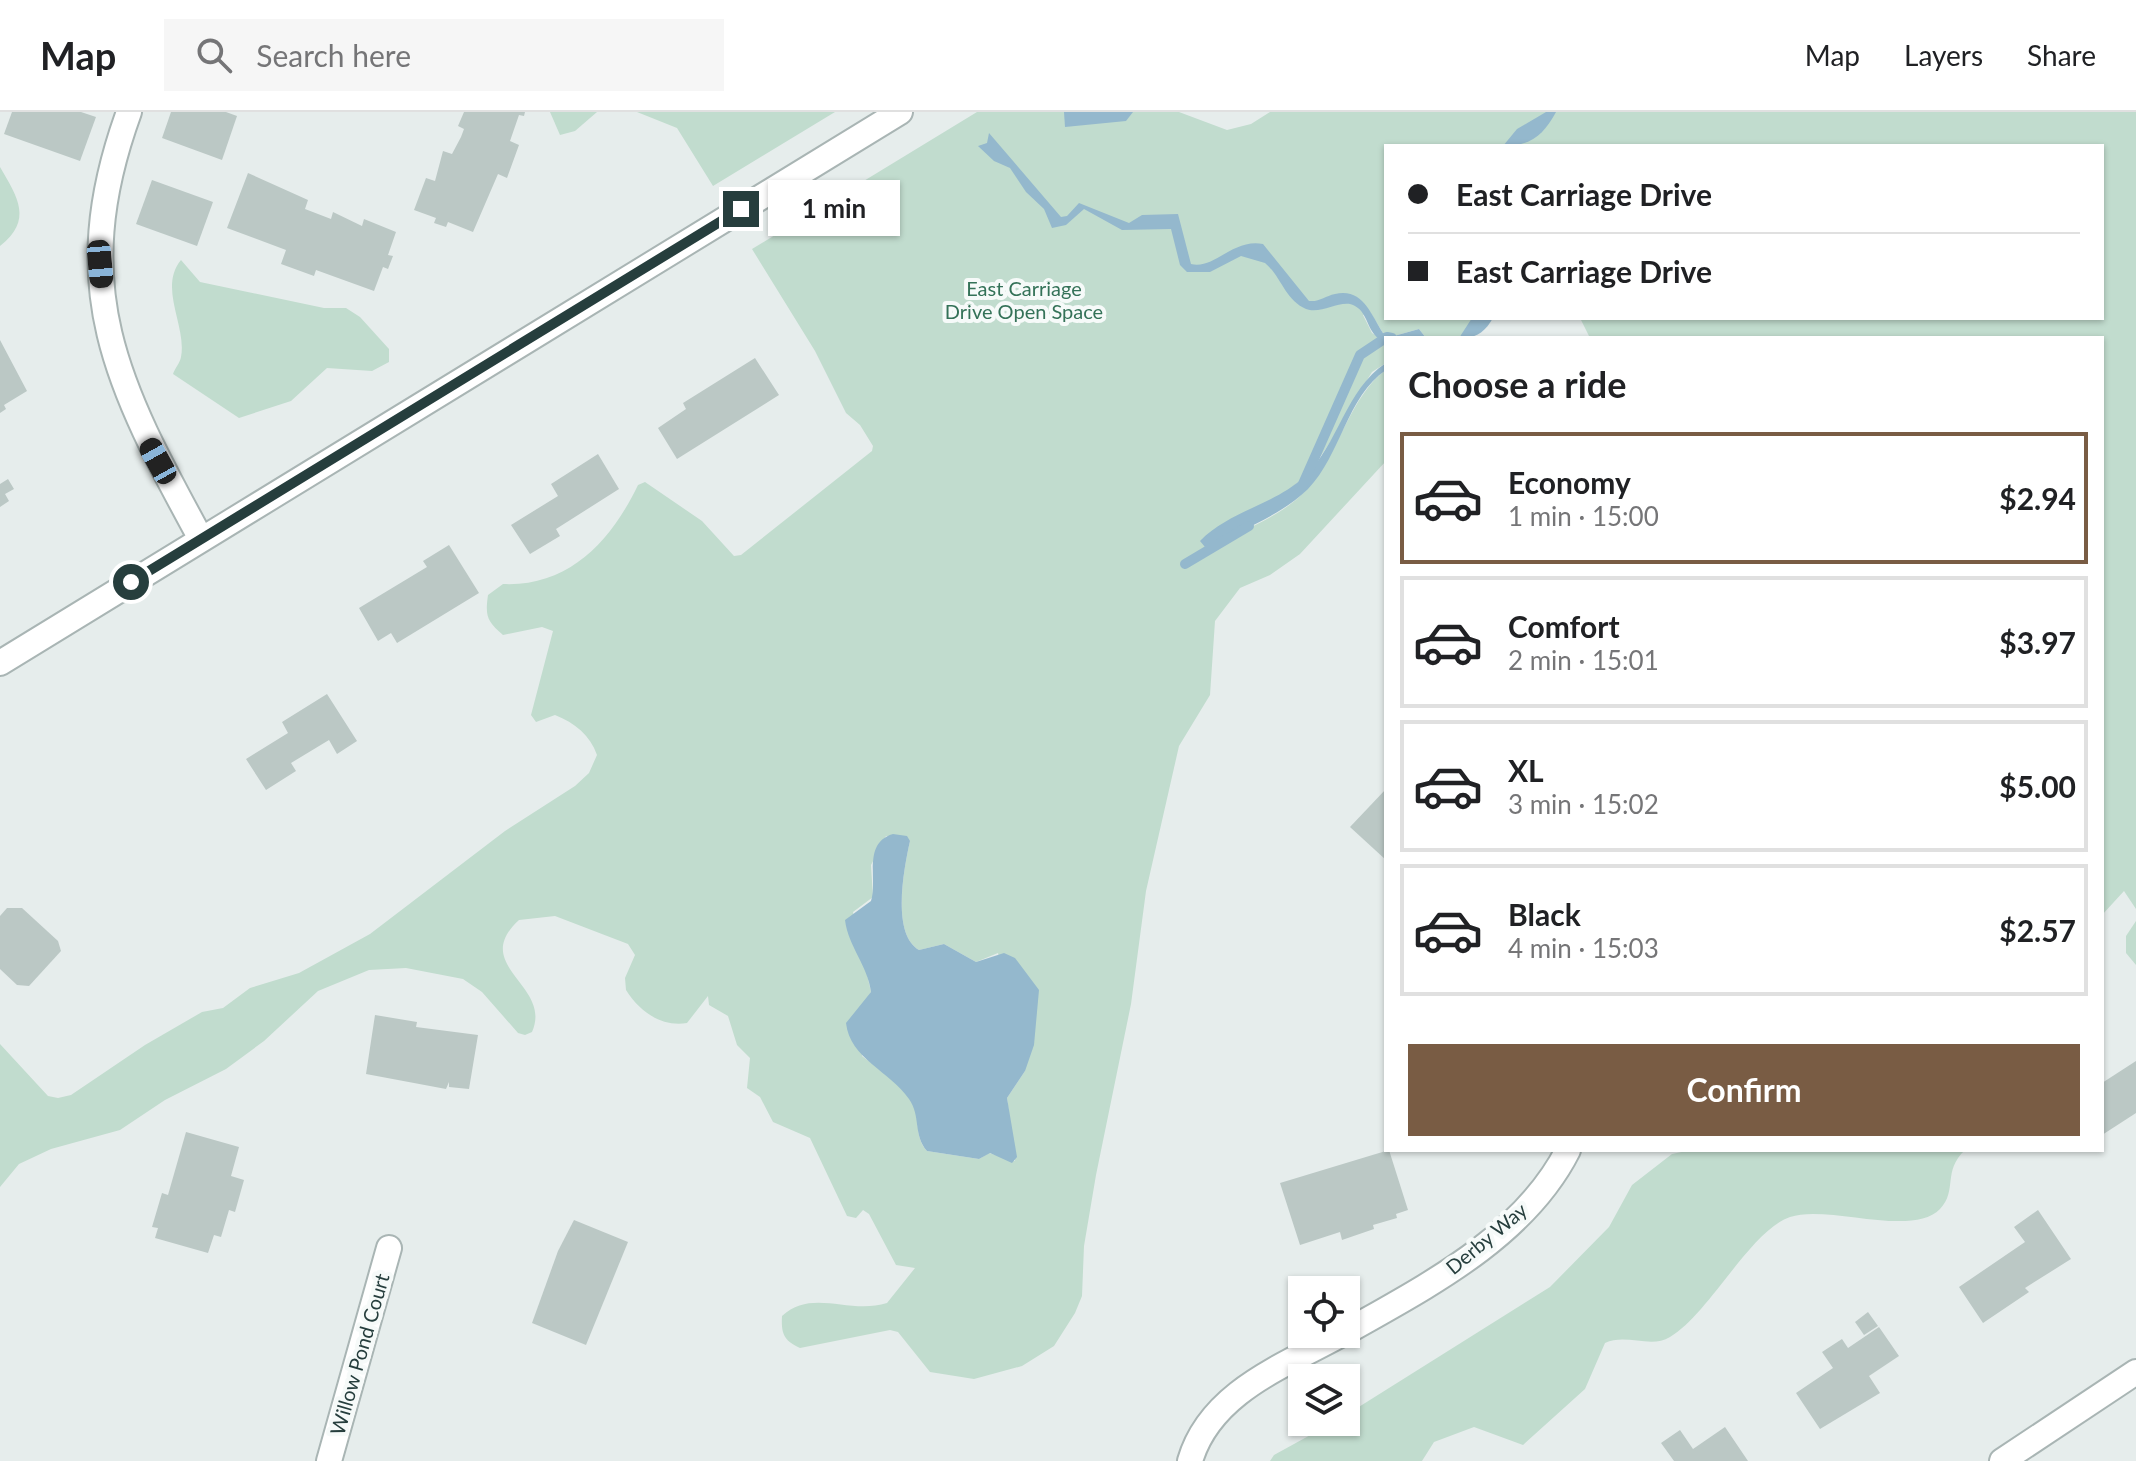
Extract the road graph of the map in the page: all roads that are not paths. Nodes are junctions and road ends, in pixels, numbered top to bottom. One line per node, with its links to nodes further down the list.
1 (129, 112): 3 (street)
2 (900, 112): 3 (street)
3 (201, 539): 4 (street)
4 (0, 663)
5 (1567, 1152): 7 (street, Derby Way)
6 (389, 1248): 10 (street, Willow Pond Court)
7 (1360, 1324)
8 (1316, 1348): 11 (street, Derby Way)
9 (2136, 1372): 12 (street)
10 (329, 1461)
11 (1190, 1461)
12 (2002, 1461)

